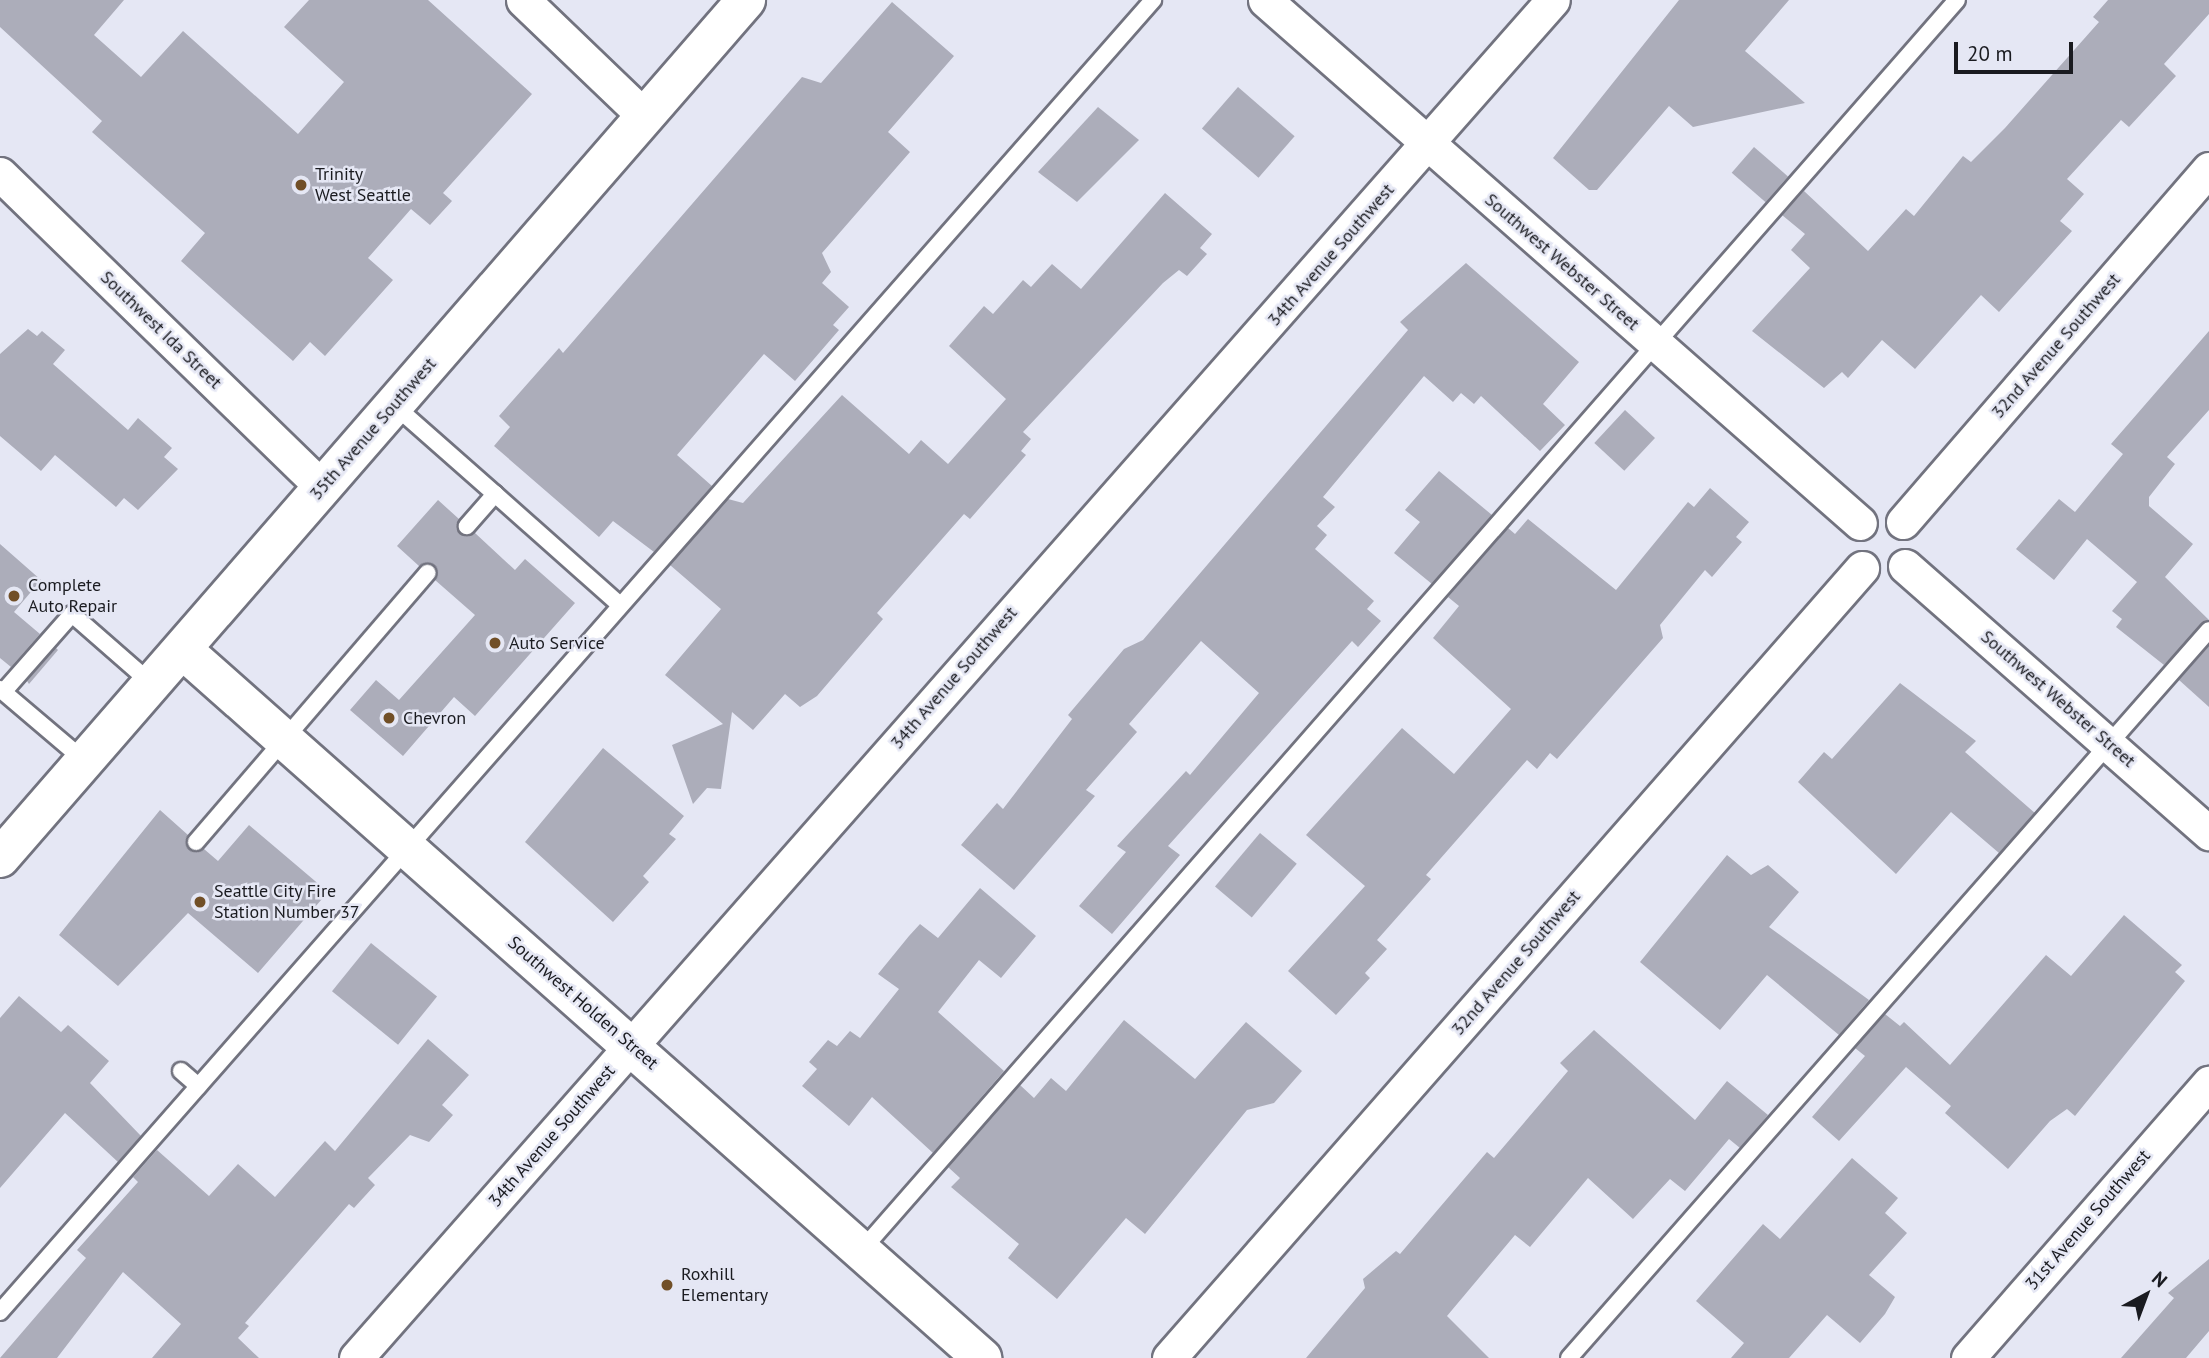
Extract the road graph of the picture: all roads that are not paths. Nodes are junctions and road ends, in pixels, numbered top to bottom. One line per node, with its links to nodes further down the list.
1 (523, 0): 7 (street)
2 (746, 0): 7 (main road, 35th Avenue Southwest)
3 (1153, 0): 21 (lane)
4 (1265, 0): 8 (street, Southwest Webster Street)
5 (1553, 0): 8 (street, 34th Avenue Southwest)
6 (1957, 0): 11 (lane)
7 (643, 115): 12 (main road, 35th Avenue Southwest)
8 (1428, 145): 11 (street, Southwest Webster Street); 33 (street, 34th Avenue Southwest)
9 (2209, 169): 15 (street, 32nd Avenue Southwest)
10 (0, 174): 13 (street, Southwest Ida Street)
11 (1656, 344): 16 (street, Southwest Webster Street); 37 (lane)
12 (393, 405): 13 (main road, 35th Avenue Southwest); 14 (lane)
13 (322, 487): 23 (main road, 35th Avenue Southwest)
14 (495, 494): 17 (lane); 21 (lane)
15 (1903, 522): 16 (street); 18 (street)
16 (1860, 523): 19 (street)
17 (467, 526)
18 (1905, 566): 19 (street); 27 (street, Southwest Webster Street)
19 (1862, 568): 41 (street, 32nd Avenue Southwest)
20 (427, 573): 26 (lane)
21 (620, 605): 32 (lane)
22 (2209, 631): 27 (lane)
23 (183, 650): 24 (main road, 35th Avenue Southwest); 26 (main road, Southwest Holden Street)
24 (153, 685): 25 (lane); 28 (main road, 35th Avenue Southwest)
25 (2, 690): 28 (lane)
26 (284, 739): 30 (lane); 32 (main road, Southwest Holden Street)
27 (2110, 744): 29 (street, Southwest Webster Street); 42 (lane)
28 (85, 761): 31 (main road, 35th Avenue Southwest)
29 (2209, 833)
30 (195, 842)
31 (3, 849)
32 (406, 849): 33 (main road, Southwest Holden Street); 36 (lane)
33 (632, 1045): 37 (main road, Southwest Holden Street); 39 (street, 34th Avenue Southwest)
34 (181, 1071): 36 (lane)
35 (2209, 1083): 43 (street, 31st Avenue Southwest)
36 (198, 1086): 38 (lane)
37 (861, 1251): 40 (main road, Southwest Holden Street)
38 (0, 1312)
39 (367, 1354)
40 (982, 1358)
41 (1169, 1358)
42 (1569, 1358)
43 (1968, 1358)

